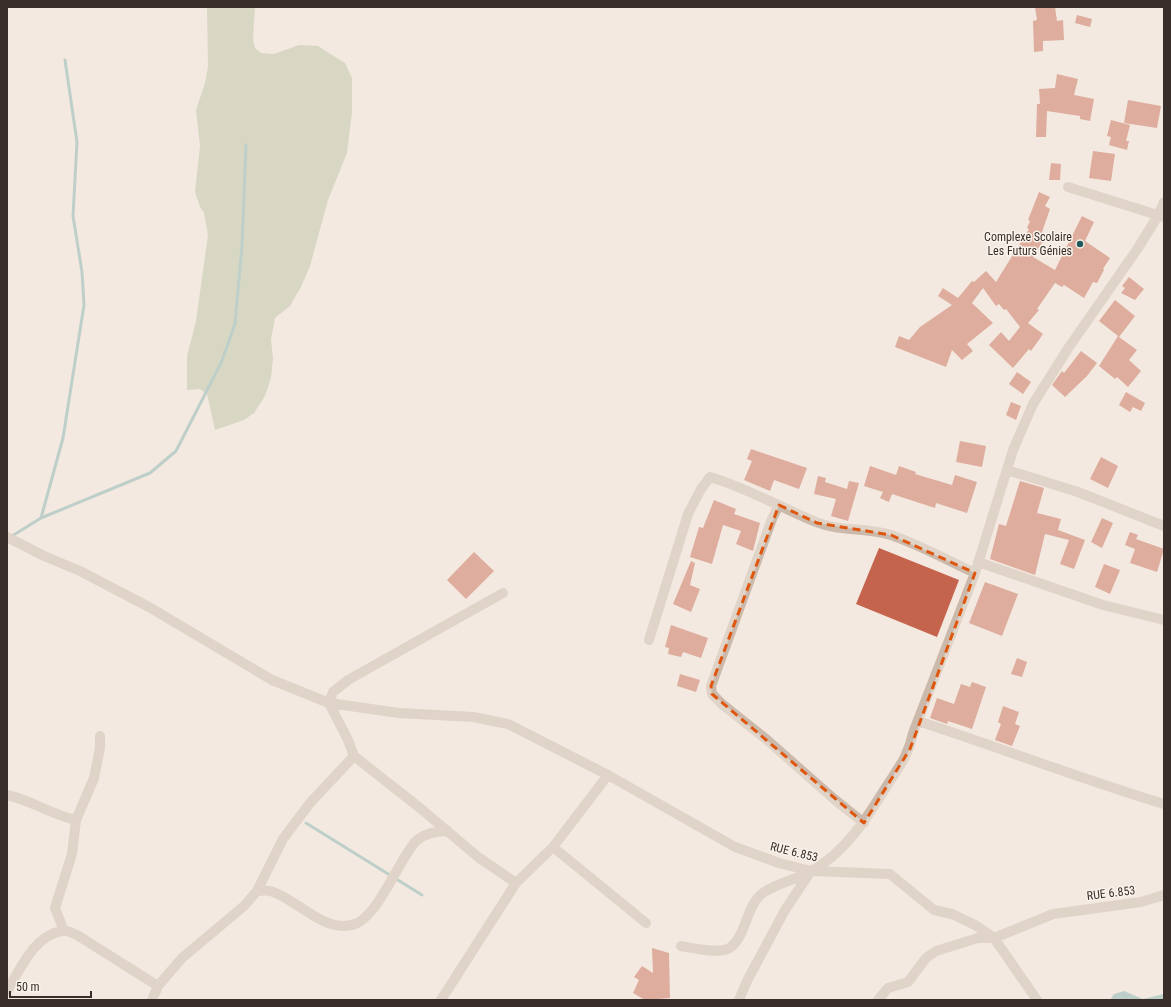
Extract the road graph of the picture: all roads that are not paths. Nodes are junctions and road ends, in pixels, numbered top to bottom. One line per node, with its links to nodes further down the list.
1 (1068, 187): 3 (street)
2 (1164, 202): 3 (street)
3 (1161, 216): 4 (street)
4 (1007, 470): 6 (street); 8 (street)
5 (779, 505): 9 (street); 12 (street); 21 (street)
6 (1164, 526)
7 (8, 539): 13 (street, RUE 6.853)
8 (978, 562): 9 (street); 11 (street)
9 (975, 573): 14 (street)
10 (503, 593): 13 (street)
11 (1164, 620)
12 (649, 640)
13 (329, 703): 16 (street); 17 (street, RUE 6.853)
14 (918, 721): 19 (street); 21 (street)
15 (100, 736): 20 (street)
16 (354, 756): 22 (street); 26 (street)
17 (608, 775): 23 (street); 24 (street, RUE 6.853)
18 (7, 795): 20 (street)
19 (1164, 804)
20 (76, 820): 29 (street)
21 (864, 823): 24 (street)
22 (448, 831): 25 (street); 26 (street)
23 (553, 847): 25 (street); 28 (street)
24 (811, 871): 30 (street, RUE 6.853); 31 (street); 36 (street)
25 (516, 882): 35 (street)
26 (257, 891): 32 (street)
27 (1164, 895): 30 (street, RUE 6.853)
28 (646, 923)
29 (64, 930): 32 (street); 33 (street)
30 (994, 938): 37 (street); 38 (street)
31 (681, 946)
32 (158, 986): 34 (street)
33 (7, 991)
34 (152, 1000)
35 (441, 1000)
36 (740, 1000)
37 (878, 1000)
38 (1037, 1000)

